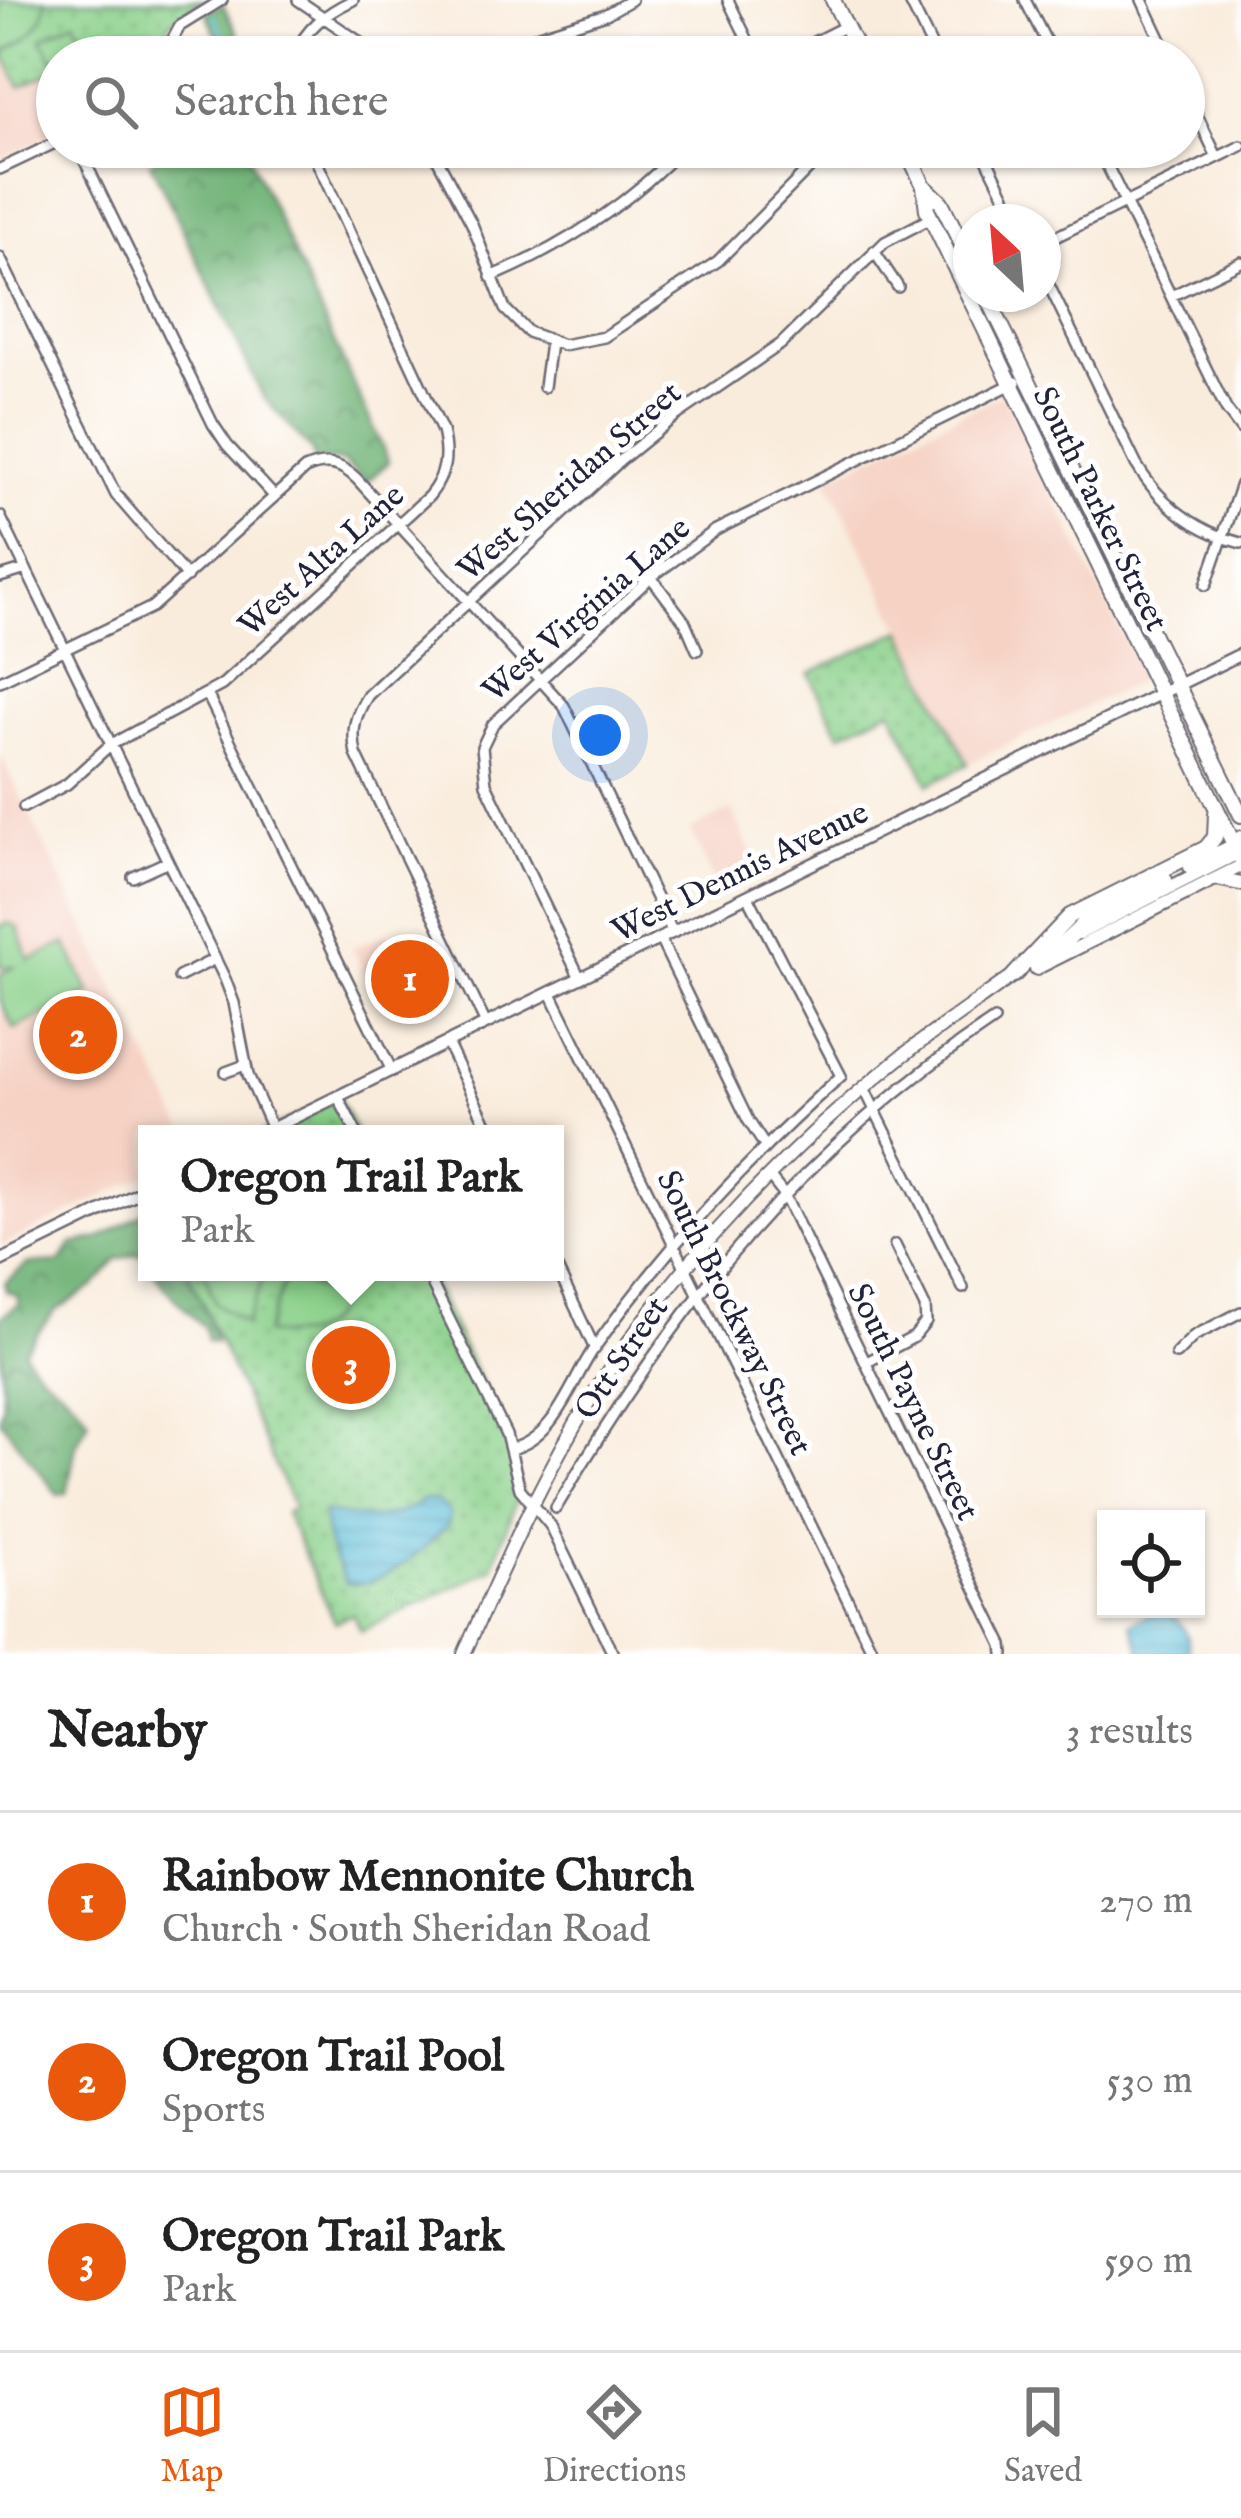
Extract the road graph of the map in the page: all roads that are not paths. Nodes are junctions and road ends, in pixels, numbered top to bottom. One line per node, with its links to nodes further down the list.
1 (222, 0): 12 (street)
2 (298, 0): 10 (street)
3 (353, 0): 10 (street)
4 (631, 0): 15 (street)
5 (728, 0): 16 (street)
6 (833, 0): 11 (highway)
7 (909, 0): 19 (street)
8 (1025, 0): 20 (street)
9 (1142, 0): 21 (street)
10 (320, 18): 13 (street); 14 (street)
11 (846, 26): 17 (street); 18 (highway)
12 (175, 36)
13 (308, 36)
14 (349, 36)
15 (555, 36)
16 (746, 36)
17 (825, 36)
18 (851, 36)
19 (927, 36)
20 (1043, 36)
21 (1159, 36)
22 (1205, 132): 25 (street)
23 (1241, 146): 25 (street)
24 (36, 152): 36 (street)
25 (1217, 157): 26 (street)
26 (1205, 163)
27 (88, 168): 58 (street)
28 (320, 168): 60 (street, West Alta Lane)
29 (442, 168): 46 (street)
30 (663, 168): 46 (street)
31 (810, 168): 53 (street)
32 (915, 168): 37 (highway, South Parker Street)
33 (991, 168): 39 (street)
34 (1108, 168): 38 (street)
35 (1195, 168): 38 (street)
36 (0, 169)
37 (924, 186): 40 (highway, South Parker Street); 41 (highway, South Parker Street)
38 (1125, 203): 42 (street); 49 (street)
39 (1009, 204)
40 (931, 218): 43 (street, West Sheridan Street); 54 (highway, South Parker Street)
41 (953, 226)
42 (1061, 234)
43 (874, 251): 47 (street); 68 (street, West Sheridan Street)
44 (0, 258): 48 (street)
45 (1241, 262): 49 (street)
46 (491, 277): 53 (street)
47 (898, 286)
48 (16, 291): 50 (street); 65 (street)
49 (1171, 296): 56 (street)
50 (0, 298)
51 (1061, 309): 61 (street)
52 (993, 312): 54 (highway, South Parker Street)
53 (550, 343): 55 (street)
54 (1019, 381): 66 (street, West Virginia Lane); 74 (highway, South Parker Street); 75 (highway, South Parker Street)
55 (544, 386)
56 (1241, 429)
57 (1241, 484): 61 (street)
58 (274, 496): 60 (street); 65 (street)
59 (0, 516): 63 (street)
60 (398, 524): 68 (street); 76 (street, West Alta Lane)
61 (1222, 538): 62 (street); 67 (street)
62 (1241, 543)
63 (26, 569): 64 (street); 69 (street)
64 (0, 577)
65 (187, 577): 69 (street)
66 (652, 577): 70 (street); 72 (street, West Virginia Lane)
67 (1206, 584)
68 (470, 602): 72 (street); 97 (street, West Sheridan Street)
69 (65, 650): 73 (street); 77 (street)
70 (697, 650)
71 (1241, 654): 74 (street, West Dennis Avenue)
72 (540, 678): 87 (street); 94 (street, West Virginia Lane)
73 (0, 681)
74 (1177, 686): 75 (street, West Dennis Avenue); 80 (highway, South Parker Street)
75 (1161, 692): 79 (highway, South Parker Street); 86 (street, West Dennis Avenue)
76 (208, 696): 77 (street); 100 (street)
77 (110, 745): 78 (street); 82 (street)
78 (24, 807)
79 (1216, 808): 81 (highway, South Parker Street); 92 (highway)
80 (1241, 815)
81 (1239, 852): 84 (main road); 89 (highway)
82 (166, 862): 83 (street); 90 (street)
83 (134, 878)
84 (1214, 879): 85 (main road); 91 (main road)
85 (1241, 884)
86 (748, 896): 87 (street, West Dennis Avenue); 109 (street)
87 (673, 933): 88 (street, West Dennis Avenue)
88 (660, 939): 94 (street, West Dennis Avenue); 109 (street)
89 (1056, 948): 91 (highway); 92 (main road)
90 (215, 959): 93 (street); 99 (street)
91 (1037, 968): 92 (main road)
92 (1014, 975): 102 (main road)
93 (179, 977)
94 (580, 978): 95 (street, West Dennis Avenue)
95 (550, 993): 97 (street, West Dennis Avenue); 114 (street, South Brockway Street)
96 (994, 1020): 104 (street, Ott Street)
97 (486, 1024): 98 (street, West Dennis Avenue)
98 (447, 1043): 100 (street, West Dennis Avenue); 108 (street)
99 (245, 1065): 101 (street); 105 (street)
100 (392, 1071): 103 (street, West Dennis Avenue)
101 (226, 1072)
102 (864, 1088): 104 (street); 110 (main road)
103 (338, 1097): 106 (street, West Dennis Avenue); 107 (street)
104 (876, 1109): 112 (street, Ott Street); 119 (street)
105 (265, 1125)
106 (280, 1125)
107 (352, 1125)
108 (487, 1125)
109 (765, 1146): 114 (street)
110 (769, 1176): 112 (street, South Payne Street); 116 (main road)
111 (138, 1194): 115 (street)
112 (784, 1195): 120 (street, Ott Street); 124 (street, South Payne Street)
113 (895, 1245): 124 (street)
114 (674, 1247): 116 (street, South Brockway Street); 122 (street)
115 (0, 1261)
116 (687, 1268): 120 (street, South Brockway Street); 126 (main road)
117 (430, 1281): 125 (street)
118 (563, 1281): 122 (street)
119 (963, 1288)
120 (698, 1292): 127 (street, Ott Street); 130 (street, South Brockway Street)
121 (1241, 1312): 123 (street)
122 (595, 1348): 125 (street)
123 (1176, 1354)
124 (867, 1362): 131 (street, South Payne Street)
125 (511, 1450): 126 (street)
126 (532, 1505): 128 (main road); 129 (street)
127 (556, 1508)
128 (464, 1654)
129 (613, 1654)
130 (874, 1654)
131 (1004, 1654)

